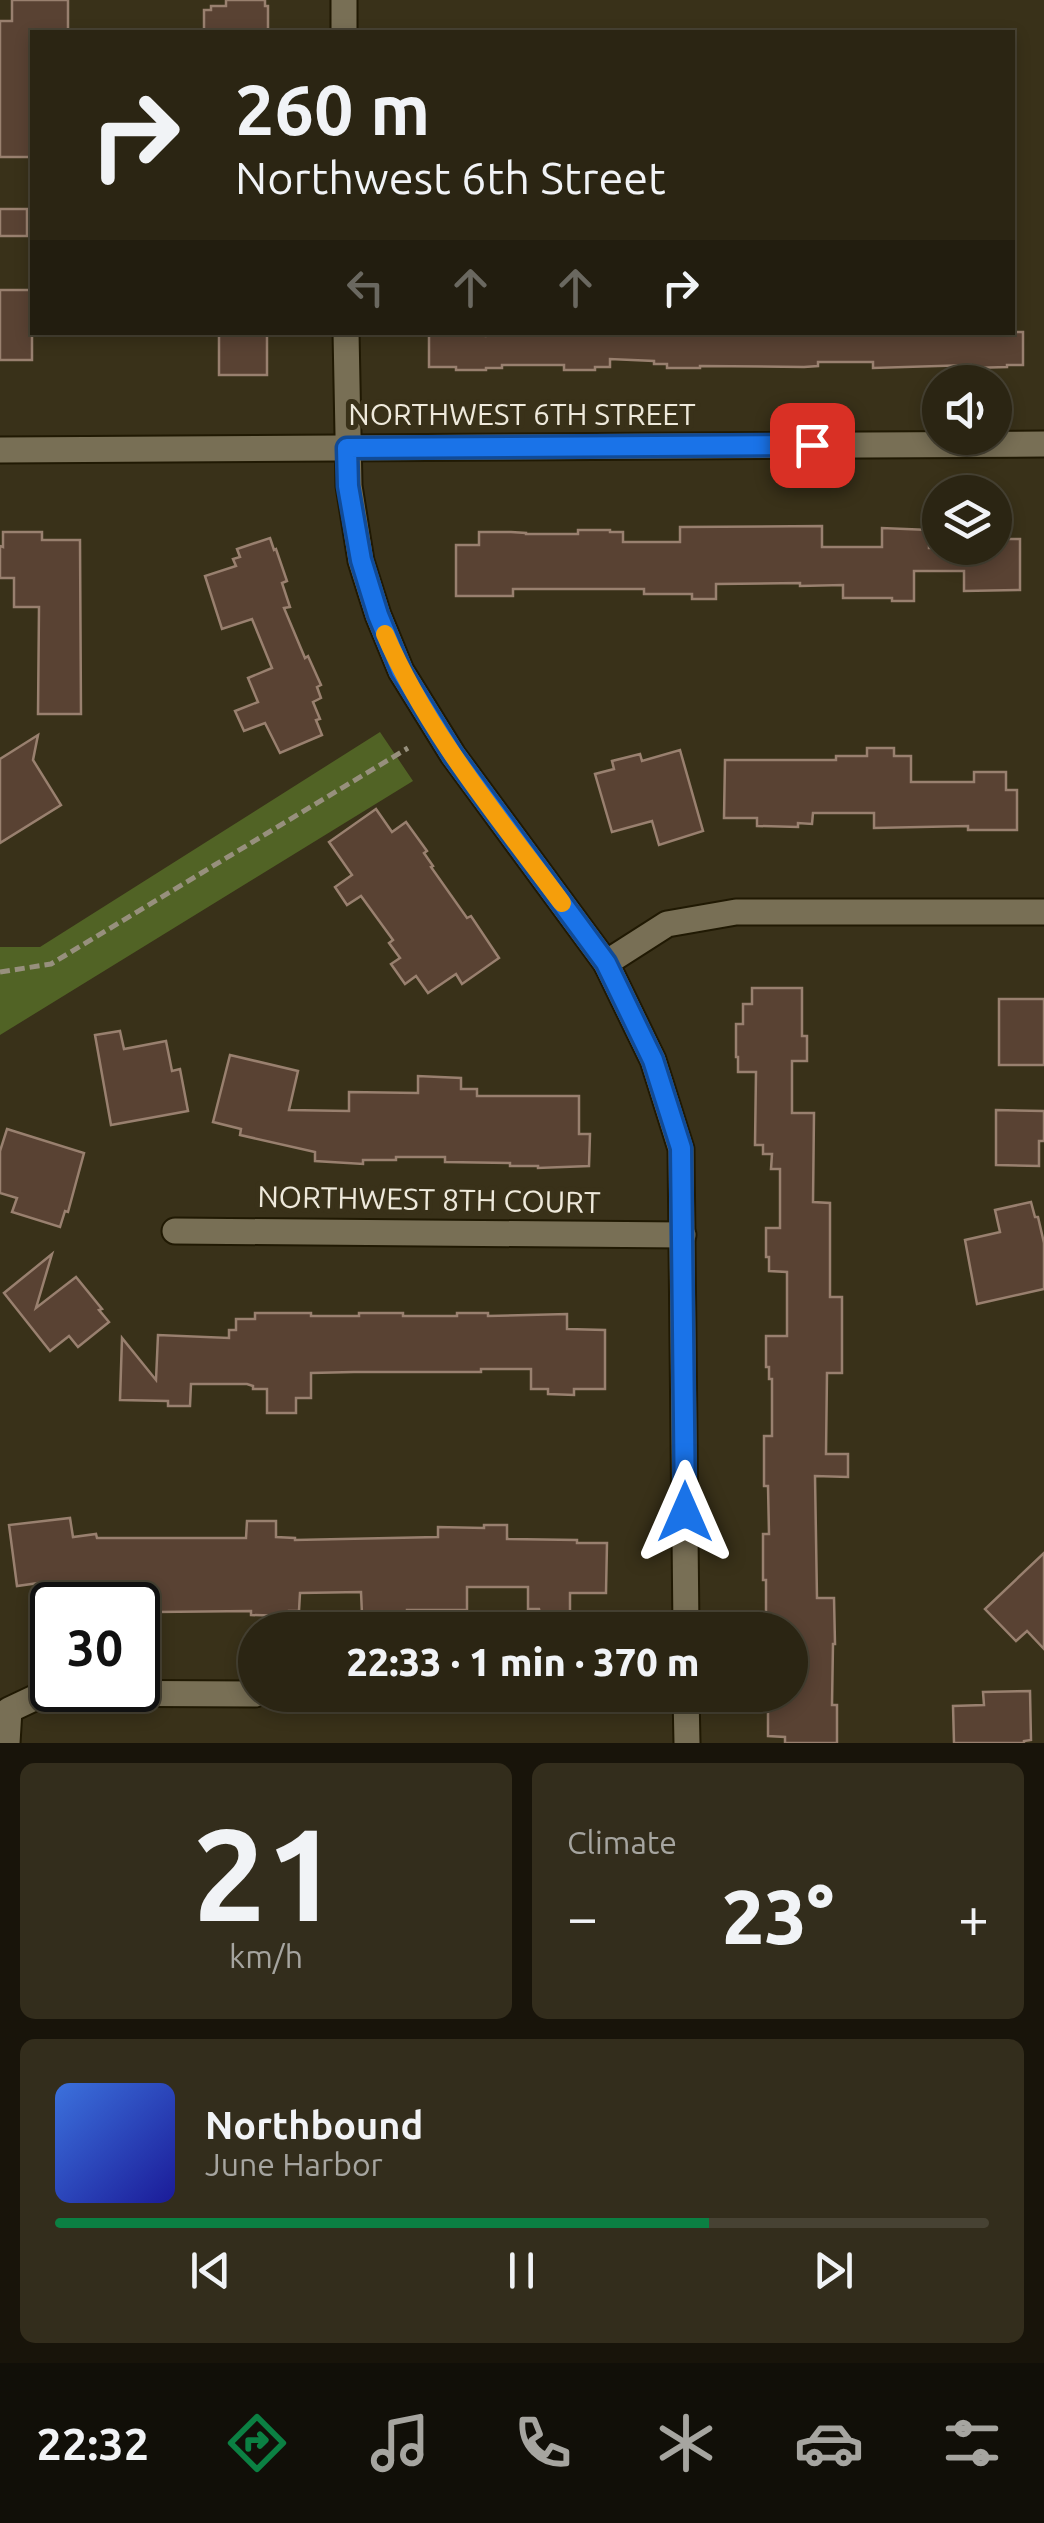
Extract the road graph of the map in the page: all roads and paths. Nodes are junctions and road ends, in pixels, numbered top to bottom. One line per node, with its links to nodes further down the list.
1 (344, 0): 2 (street)
2 (344, 30)
3 (346, 335): 5 (street)
4 (1044, 444): 5 (street, NORTHWEST 6TH STREET)
5 (347, 448): 6 (street, NORTHWEST 6TH STREET); 9 (street)
6 (0, 450)
7 (408, 748): 10 (path)
8 (1044, 912): 9 (street)
9 (606, 963): 12 (street)
10 (0, 972)
11 (175, 1230): 12 (street, NORTHWEST 8TH COURT)
12 (683, 1235): 13 (street)
13 (686, 1612)
14 (238, 1694): 16 (street)
15 (686, 1712): 17 (street)
16 (7, 1743)
17 (686, 1743)

